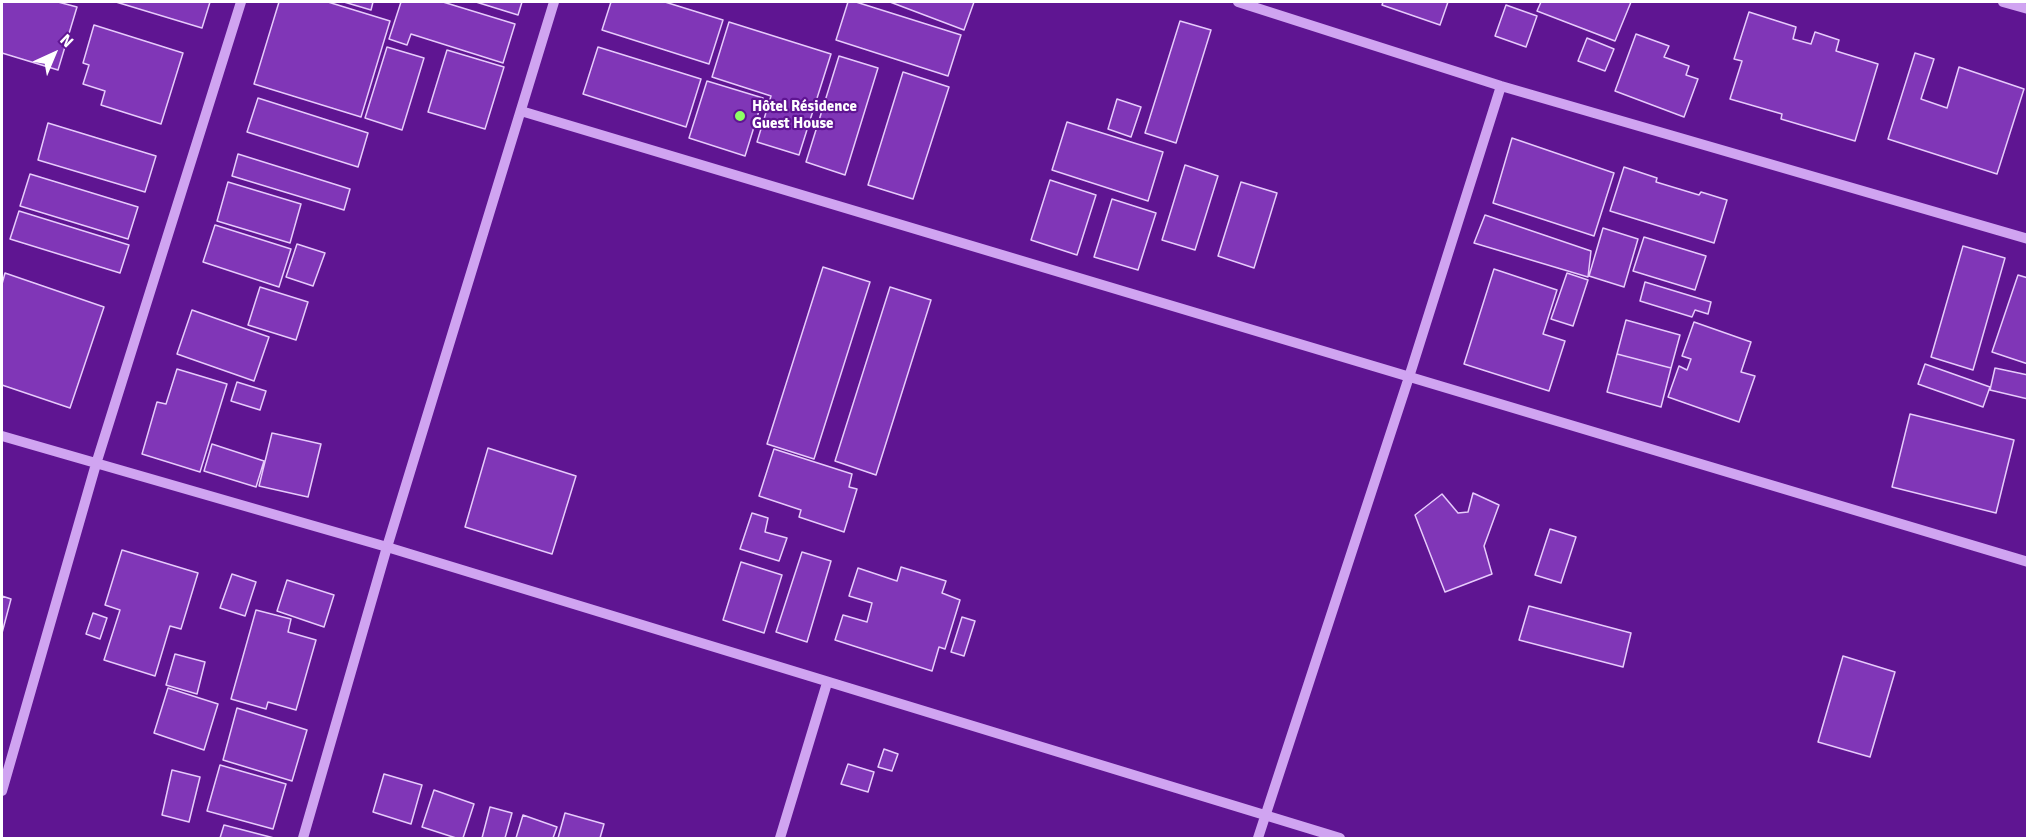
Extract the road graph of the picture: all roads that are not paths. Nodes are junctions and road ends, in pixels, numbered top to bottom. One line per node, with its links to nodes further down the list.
1 (240, 2): 11 (street)
2 (554, 2): 7 (street)
3 (1238, 2): 6 (street)
4 (2003, 2): 5 (street)
5 (2028, 9)
6 (1501, 86): 8 (street); 9 (street)
7 (521, 111): 9 (street); 12 (street)
8 (2028, 239)
9 (1409, 377): 13 (street); 16 (street)
10 (2, 436): 11 (street)
11 (96, 464): 12 (street); 15 (street)
12 (387, 547): 14 (street); 17 (street)
13 (2028, 562)
14 (827, 683): 16 (street); 18 (street)
15 (2, 792)
16 (1264, 816): 19 (street); 20 (street)
17 (303, 838)
18 (780, 838)
19 (1258, 838)
20 (1340, 838)

